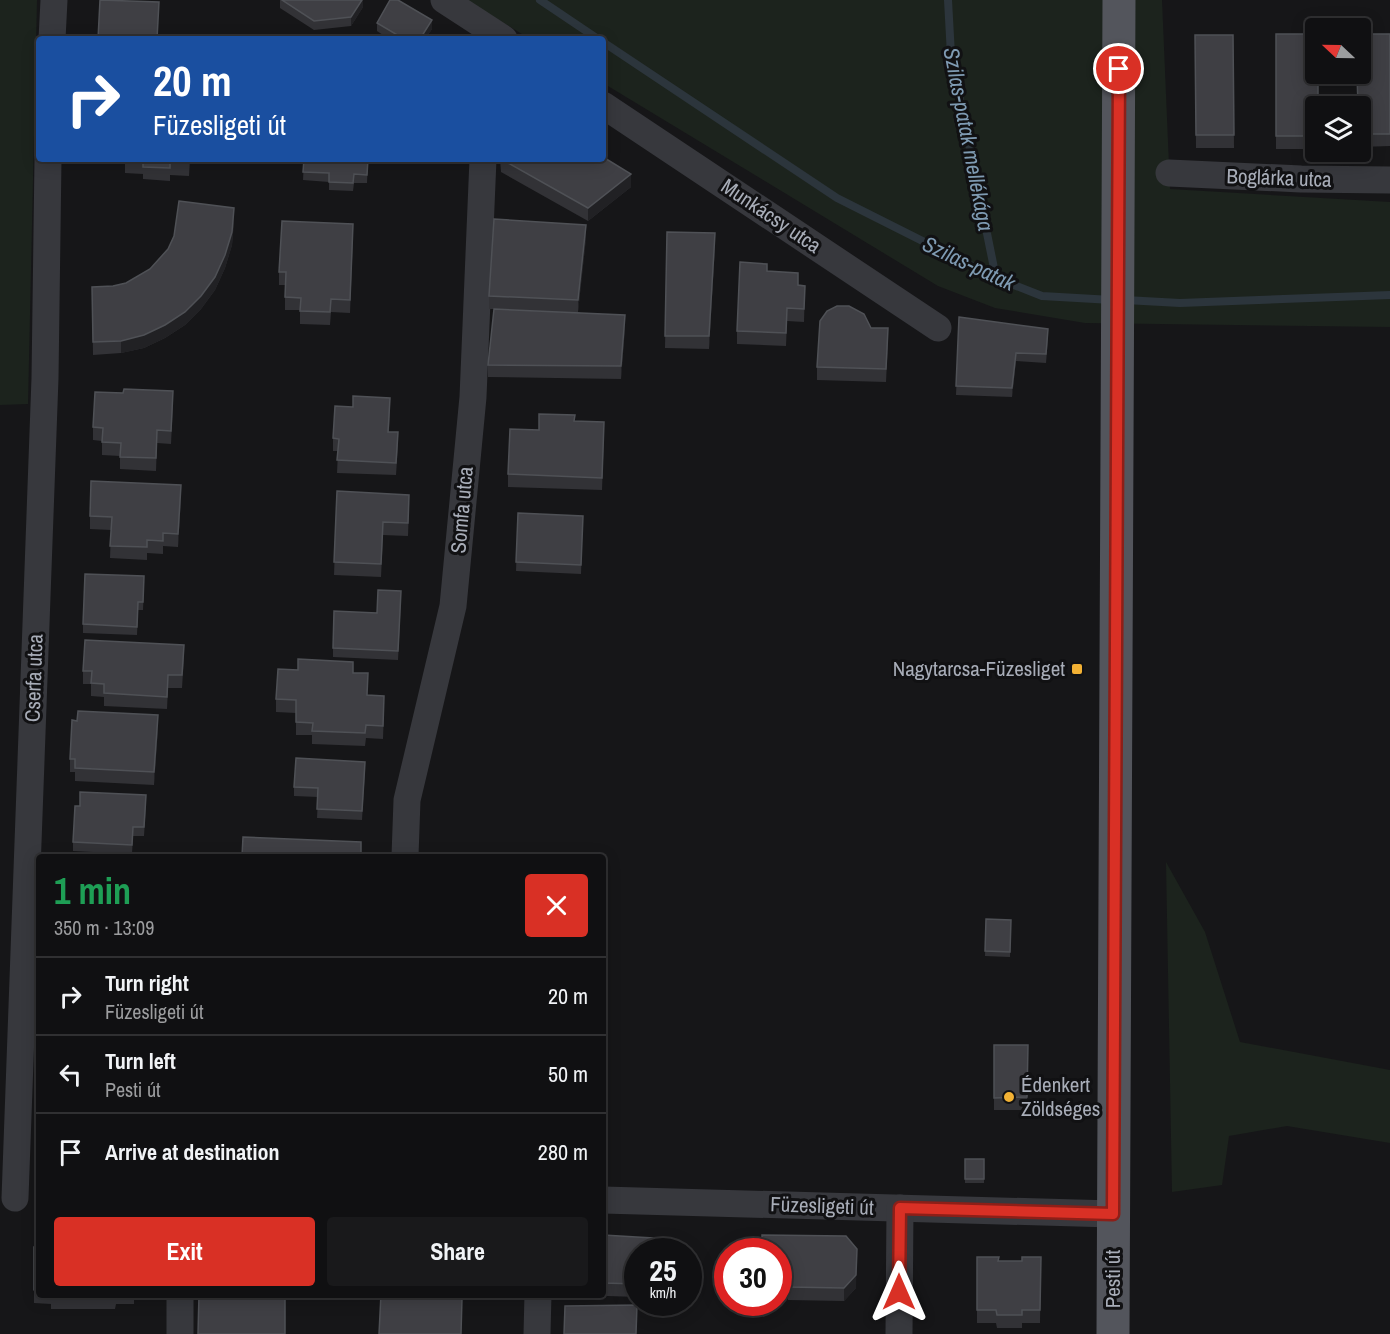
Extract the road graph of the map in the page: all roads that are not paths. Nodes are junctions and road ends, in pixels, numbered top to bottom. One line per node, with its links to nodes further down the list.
1 (54, 0): 5 (street)
2 (444, 0): 4 (street)
3 (1119, 0): 16 (main road, Pesti út)
4 (493, 35)
5 (52, 36)
6 (606, 107): 11 (street, Munkácsy utca)
7 (48, 162): 13 (street, Cserfa utca)
8 (483, 162): 12 (street, Somfa utca)
9 (1169, 173): 10 (street, Boglárka utca)
10 (1390, 180)
11 (938, 328)
12 (405, 854)
13 (18, 1198)
14 (606, 1200): 15 (street, Füzesligeti út)
15 (900, 1208): 16 (street, Füzesligeti út); 21 (street)
16 (1113, 1214): 22 (main road, Pesti út)
17 (180, 1298): 19 (street)
18 (538, 1298): 20 (street)
19 (180, 1334)
20 (537, 1334)
21 (899, 1334)
22 (1113, 1334)

